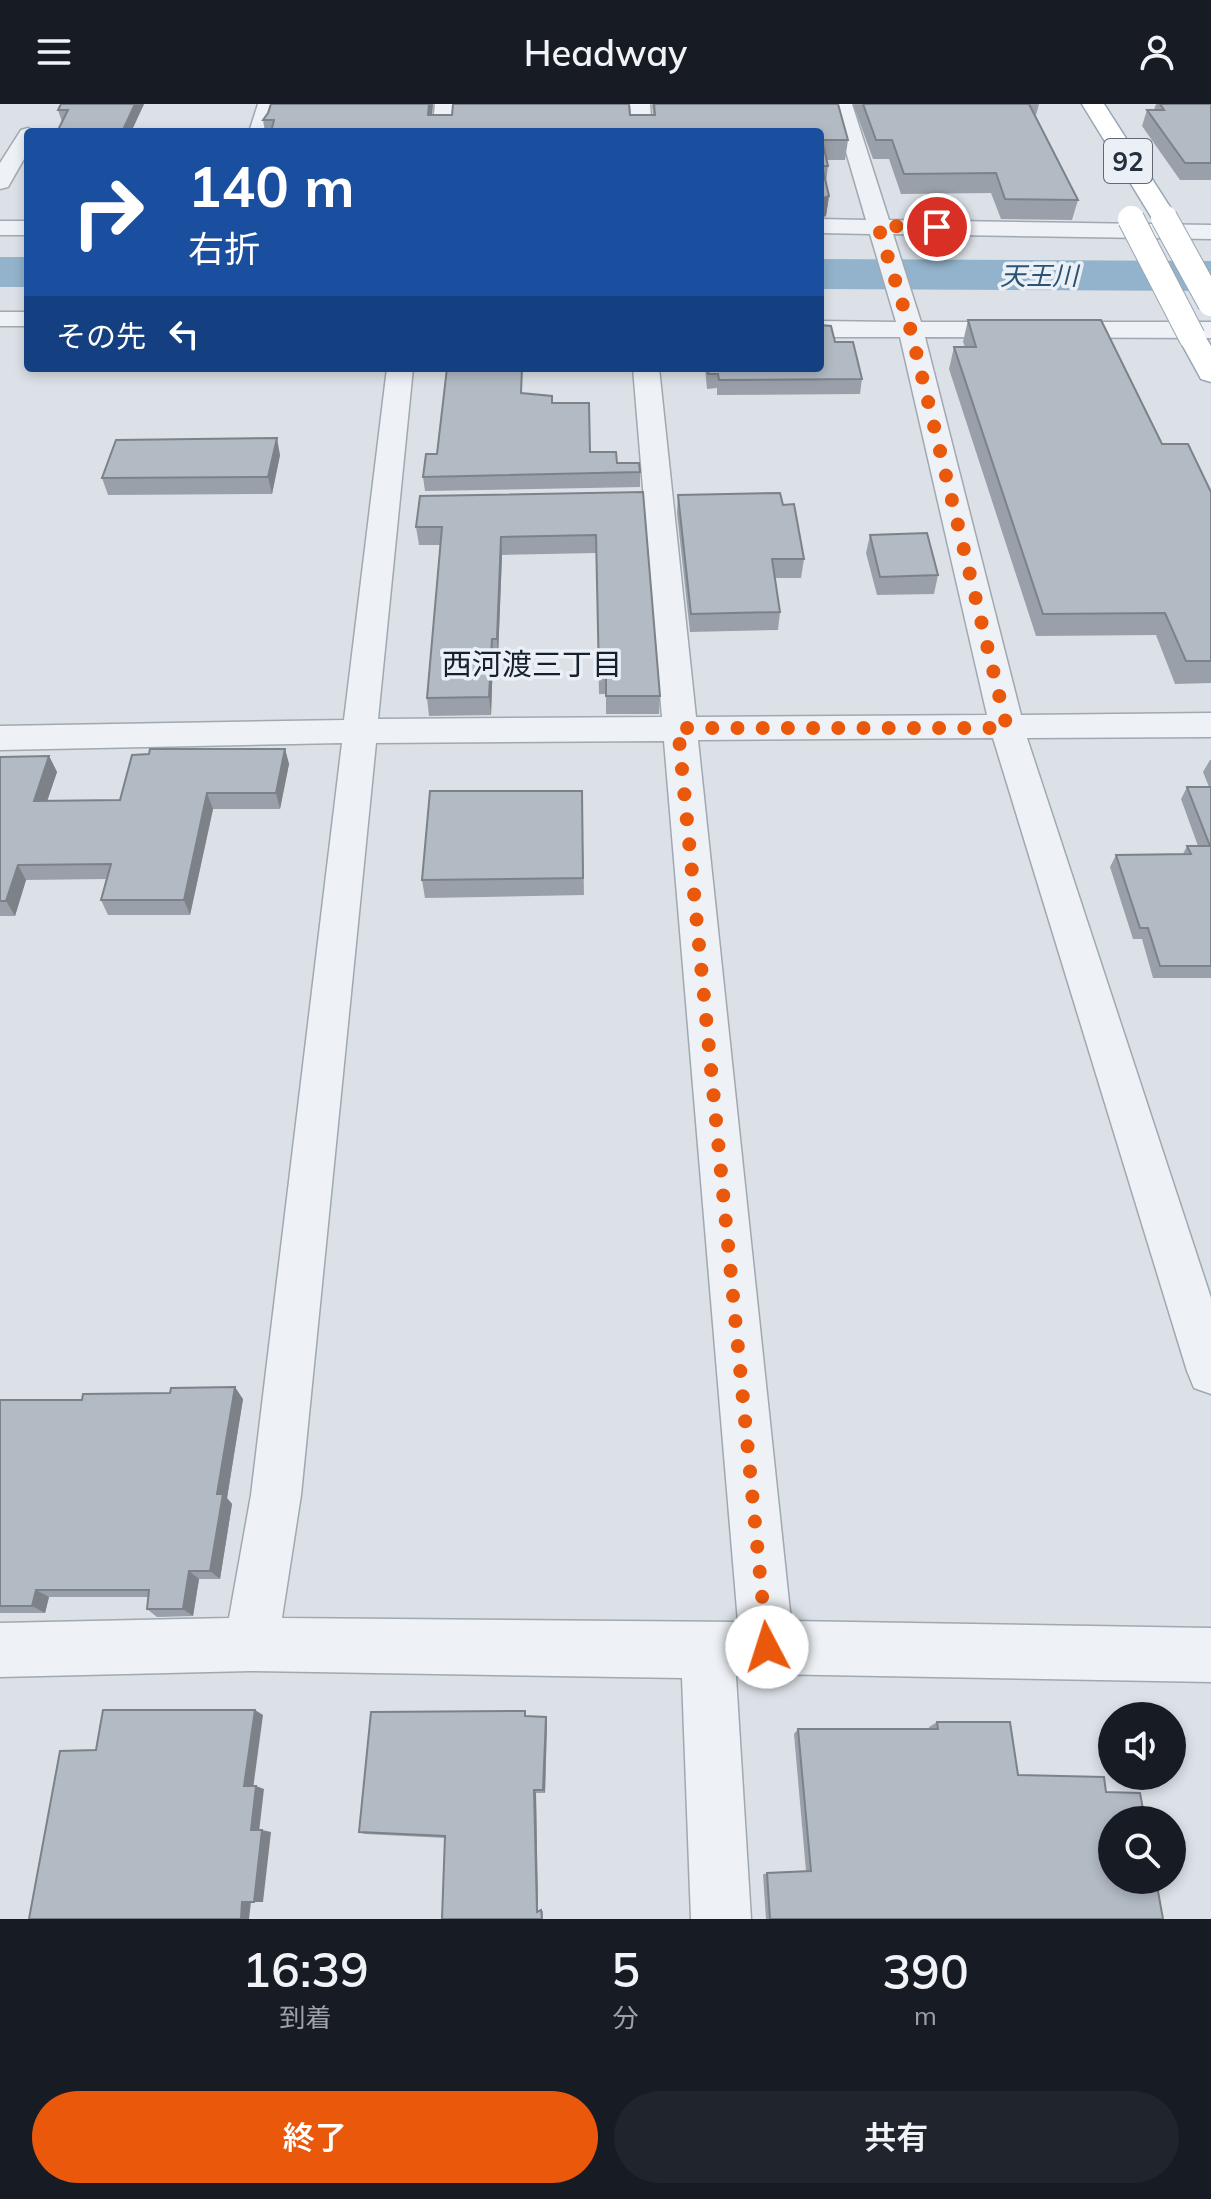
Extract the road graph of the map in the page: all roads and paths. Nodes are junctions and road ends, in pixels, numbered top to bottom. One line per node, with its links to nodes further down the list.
1 (268, 104): 8 (street)
2 (445, 104): 9 (street)
3 (640, 104): 10 (street)
4 (842, 104): 18 (street)
5 (1093, 104): 19 (main road, 92, bridge)
6 (40, 113): 7 (street)
7 (32, 128)
8 (260, 128)
9 (442, 128)
10 (642, 128)
11 (24, 141): 12 (street)
12 (0, 182)
13 (1117, 193): 24 (main road, 92, bridge)
14 (824, 226): 18 (street)
15 (0, 228): 16 (street)
16 (24, 228)
17 (1211, 232): 18 (street)
18 (881, 233): 22 (street)
19 (1211, 303)
20 (0, 319): 21 (street)
21 (24, 319)
22 (908, 321): 23 (street); 24 (street); 34 (street)
23 (824, 329)
24 (1201, 334): 27 (main road, 92)
25 (400, 372): 30 (street)
26 (646, 372): 28 (street)
27 (1211, 373)
28 (658, 498): 29 (street); 33 (street)
29 (627, 499)
30 (385, 504): 31 (street); 35 (street)
31 (415, 504)
32 (1211, 725): 34 (street)
33 (678, 728): 34 (street); 35 (street); 39 (street)
34 (1007, 728): 37 (street)
35 (359, 731): 36 (street); 38 (street)
36 (0, 738)
37 (1211, 1371)
38 (251, 1644): 40 (street); 41 (street)
39 (767, 1647): 41 (street); 42 (street)
40 (0, 1650)
41 (708, 1651): 43 (street)
42 (1211, 1655)
43 (721, 1919)

